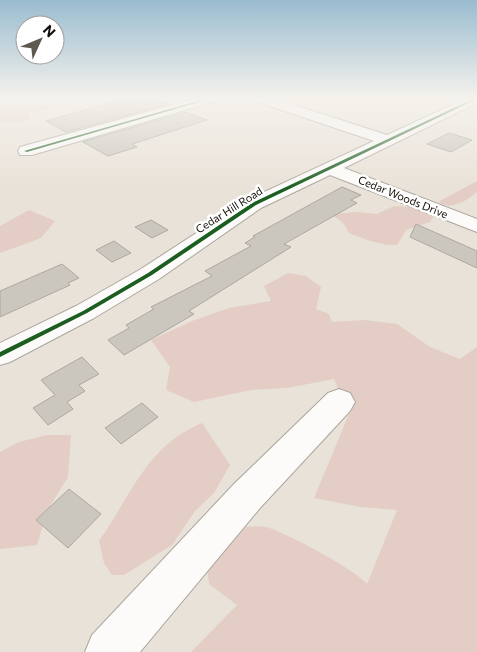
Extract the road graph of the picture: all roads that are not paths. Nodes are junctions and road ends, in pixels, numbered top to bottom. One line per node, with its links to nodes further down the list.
1 (105, 128): 5 (street)
2 (353, 128): 4 (street)
3 (412, 128): 4 (street, Cedar Hill Road)
4 (388, 140): 6 (street, Cedar Hill Road)
5 (26, 151)
6 (329, 168): 7 (street, Cedar Woods Drive); 8 (street, Cedar Hill Road)
7 (477, 226)
8 (0, 355)
9 (339, 402): 10 (street)
10 (109, 652)

